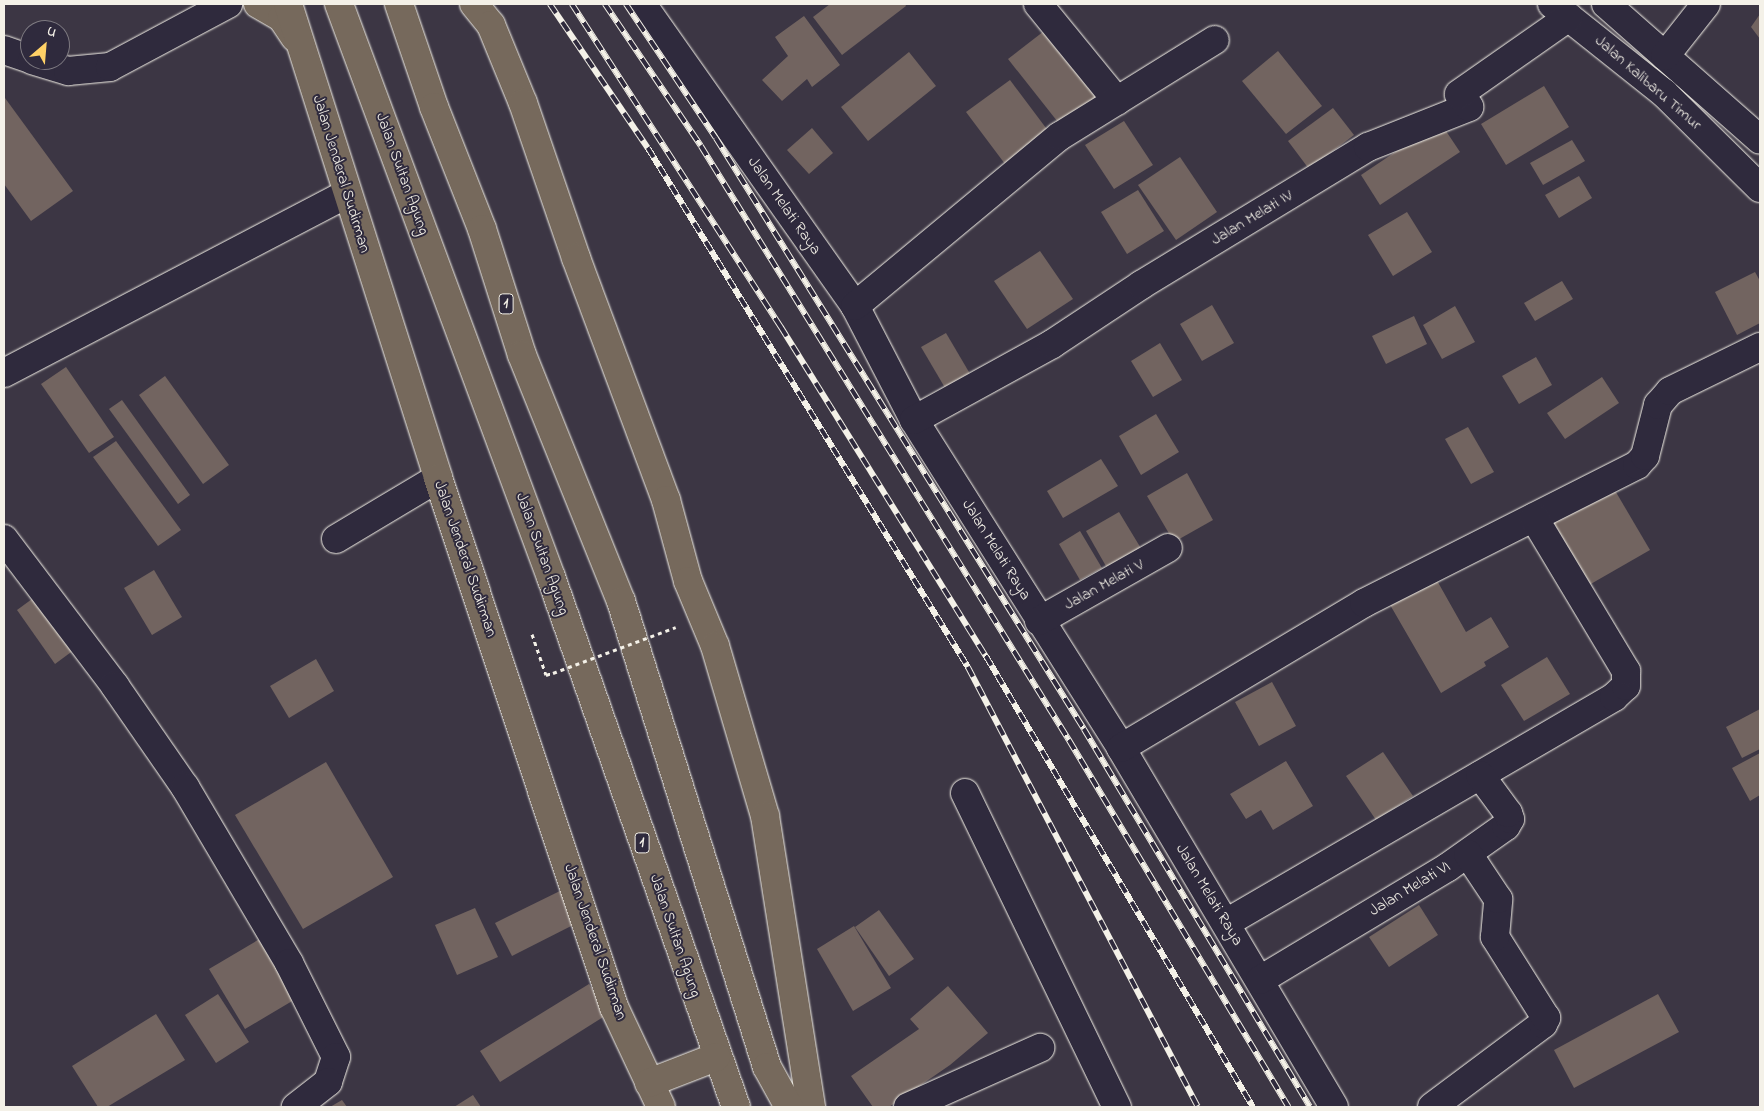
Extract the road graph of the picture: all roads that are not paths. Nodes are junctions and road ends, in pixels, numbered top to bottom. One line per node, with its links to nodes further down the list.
1 (228, 4): 17 (street)
2 (258, 4): 13 (main road)
3 (288, 4): 13 (main road, Jalan Jenderal Sudirman)
4 (338, 4): 39 (main road, Jalan Sultan Agung / 1)
5 (399, 4): 44 (main road, 1)
6 (474, 4): 45 (main road)
7 (642, 4): 22 (street, Jalan Melati Raya)
8 (1038, 4): 18 (street)
9 (1606, 4): 16 (street, Jalan Kalibaru Timur)
10 (1706, 4): 16 (street)
11 (1561, 10): 20 (street, Jalan Kalibaru Timur); 25 (street, Jalan Melati IV)
12 (1215, 40): 18 (street)
13 (300, 44): 21 (main road, Jalan Jenderal Sudirman)
14 (4, 50): 15 (street)
15 (20, 56)
16 (1665, 56): 19 (street, Jalan Kalibaru Timur)
17 (62, 70)
18 (1118, 101): 22 (street)
19 (1760, 140)
20 (1760, 188)
21 (347, 194): 24 (street); 26 (main road, Jalan Jenderal Sudirman)
22 (855, 306): 25 (street, Jalan Melati Raya)
23 (1760, 347): 27 (street)
24 (4, 373)
25 (914, 420): 31 (street, Jalan Melati Raya)
26 (438, 478): 29 (street); 40 (main road, Jalan Jenderal Sudirman)
27 (1534, 518): 32 (street); 33 (street)
28 (4, 539): 41 (street)
29 (336, 539)
30 (1168, 548): 31 (street, Jalan Melati V)
31 (1039, 621): 32 (street, Jalan Melati Raya)
32 (1120, 748): 36 (street, Jalan Melati Raya)
33 (1480, 775): 35 (street, Jalan Melati VI); 36 (street)
34 (965, 793): 47 (street)
35 (1468, 854): 37 (street, Jalan Melati VI); 49 (street)
36 (1226, 923): 37 (street, Jalan Melati Raya)
37 (1260, 980): 48 (street, Jalan Melati Raya)
38 (1040, 1048): 46 (street)
39 (716, 1057): 40 (main road); 43 (main road, Jalan Sultan Agung / 1)
40 (648, 1082): 42 (main road, Jalan Jenderal Sudirman)
41 (296, 1107)
42 (662, 1107)
43 (736, 1107)
44 (789, 1107)
45 (811, 1107)
46 (908, 1107)
47 (1117, 1107)
48 (1334, 1107)
49 (1432, 1107)

